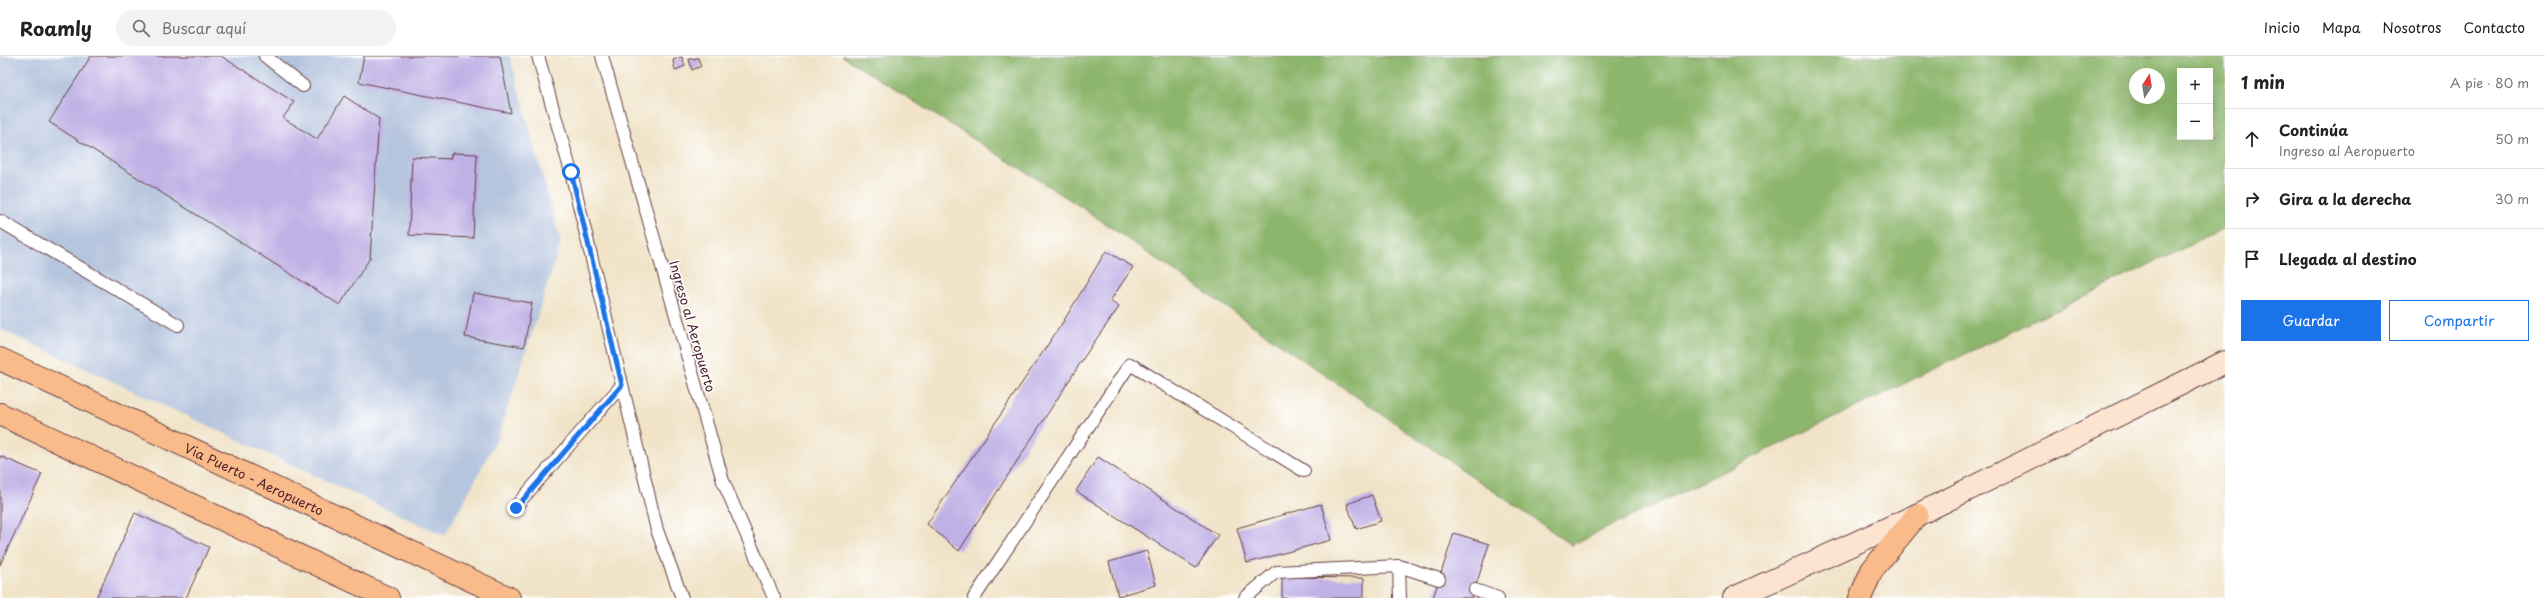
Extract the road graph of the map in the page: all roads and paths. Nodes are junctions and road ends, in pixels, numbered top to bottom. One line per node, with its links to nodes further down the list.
1 (265, 56): 4 (lane)
2 (538, 56): 9 (lane)
3 (602, 56): 20 (lane, Ingreso al Aeropuerto)
4 (303, 86)
5 (0, 221): 6 (lane)
6 (178, 325)
7 (0, 359): 18 (main road, Via Puerto - Aeropuerto)
8 (2225, 362): 13 (street)
9 (622, 385): 12 (lane); 19 (lane)
10 (0, 414): 17 (main road)
11 (1304, 471): 21 (lane)
12 (516, 508)
13 (1917, 515): 25 (street); 26 (main road)
14 (1399, 566): 15 (lane); 22 (lane); 23 (lane)
15 (1439, 579)
16 (1475, 590): 24 (lane)
17 (388, 598)
18 (509, 598)
19 (682, 598)
20 (774, 598)
21 (974, 598)
22 (1245, 598)
23 (1400, 598)
24 (1498, 598)
25 (1734, 598)
26 (1860, 598)

